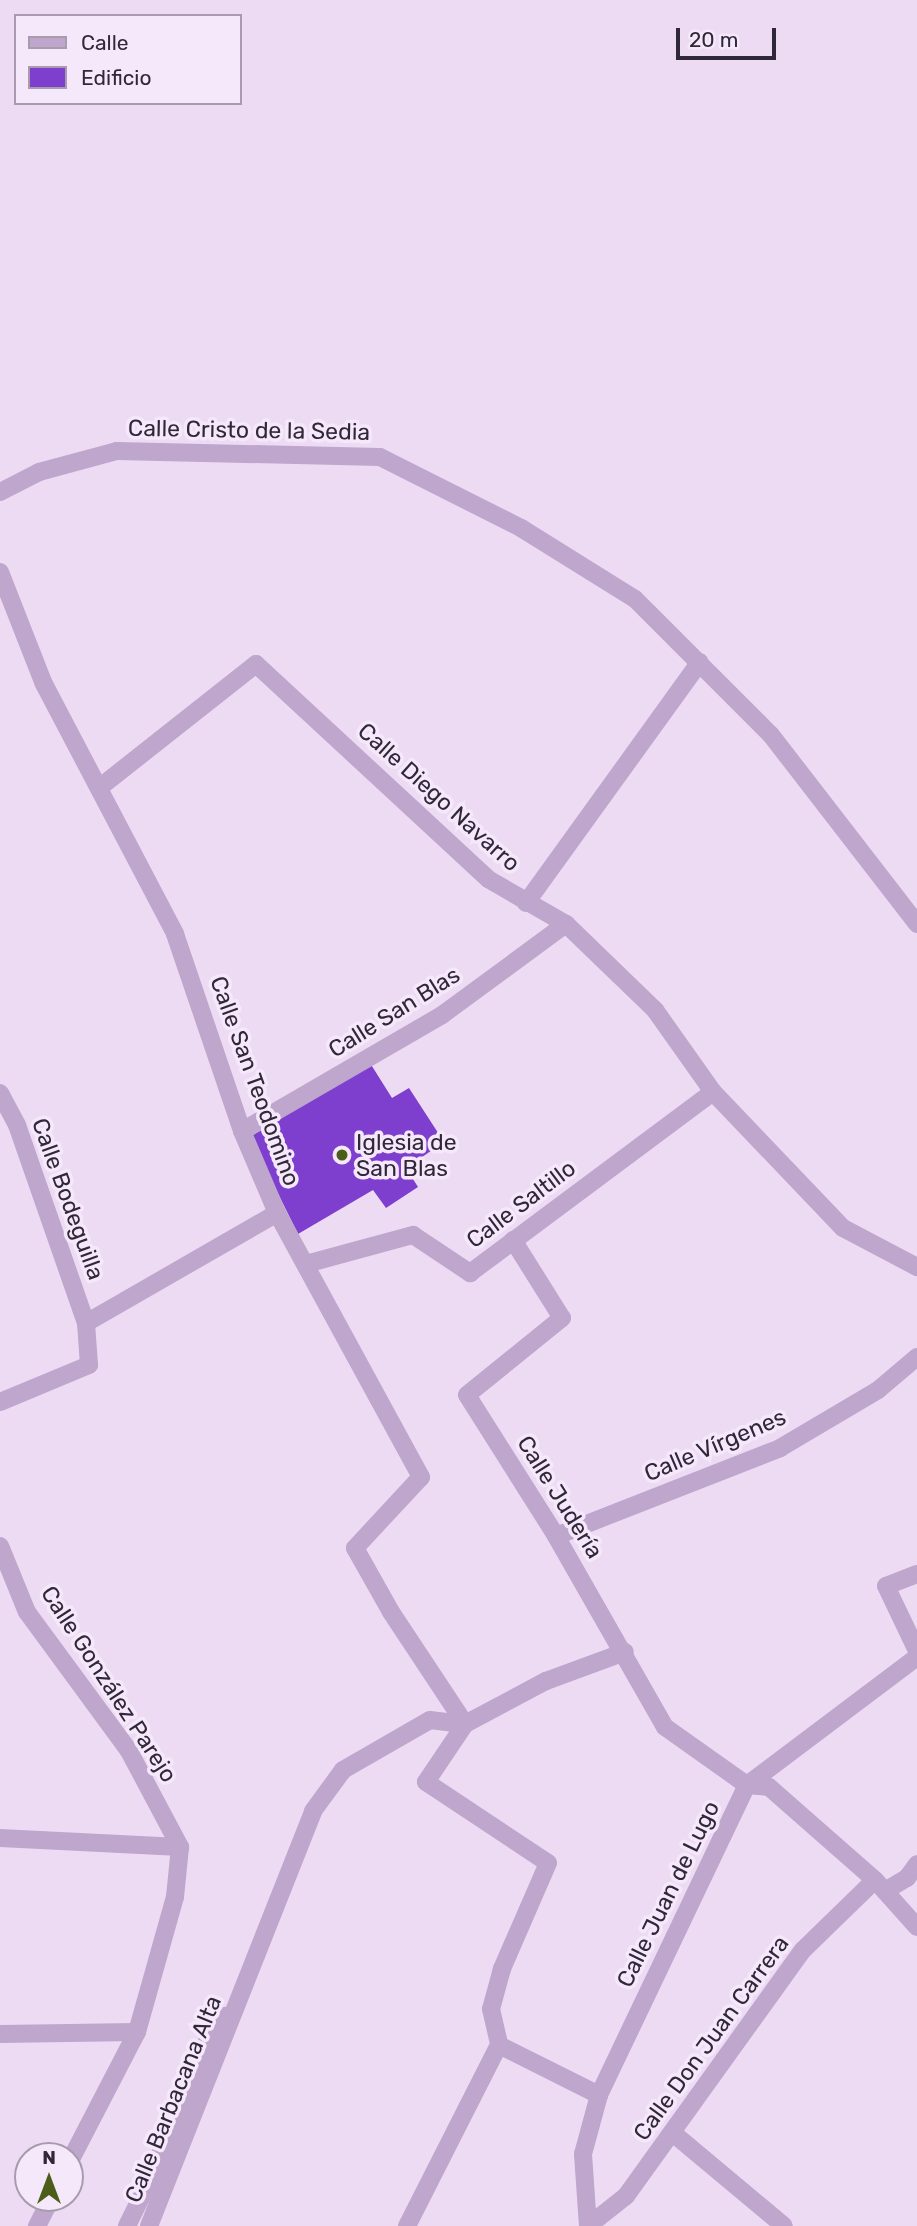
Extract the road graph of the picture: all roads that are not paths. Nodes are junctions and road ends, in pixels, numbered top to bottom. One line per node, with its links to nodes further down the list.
1 (0, 492): 3 (street, Calle Cristo de la Sedia)
2 (0, 572): 4 (street, Calle San Teodomino)
3 (699, 662): 5 (street); 7 (street, Calle Cristo de la Sedia)
4 (99, 788): 5 (street, Calle Diego Navarro); 10 (street, Calle San Teodomino)
5 (526, 902): 6 (street, Calle Diego Navarro)
6 (566, 924): 8 (street, Calle Diego Navarro); 10 (street, Calle San Blas)
7 (917, 924)
8 (713, 1092): 12 (street, Calle Saltillo); 14 (street, Calle Diego Navarro)
9 (0, 1093): 15 (street, Calle Bodeguilla)
10 (243, 1132): 11 (street, Calle San Teodomino)
11 (277, 1213): 13 (street, Calle San Teodomino); 15 (street, Calle Bodeguilla)
12 (513, 1240): 13 (street, Calle Saltillo); 18 (street, Calle Judería)
13 (306, 1264): 24 (street, Calle San Teodomino)
14 (917, 1267)
15 (86, 1323): 17 (street, Calle Bodeguilla)
16 (917, 1357): 18 (street, Calle Vírgenes)
17 (0, 1402)
18 (556, 1536): 22 (street, Calle Judería)
19 (0, 1546): 27 (street, Calle González Parejo)
20 (917, 1574): 21 (street)
21 (917, 1651)
22 (625, 1652): 24 (street); 25 (street, Calle Judería)
23 (917, 1657): 25 (street, Calle Juan de Lugo)
24 (465, 1724): 31 (street, Calle Barbacana Alta); 34 (street)
25 (747, 1785): 29 (street, Calle Judería); 35 (street, Calle Juan de Lugo)
26 (0, 1838): 27 (street)
27 (180, 1847): 32 (street)
28 (917, 1864): 29 (street, Calle Don Juan Carrera)
29 (880, 1886): 30 (street, Calle Judería); 36 (street, Calle Don Juan Carrera)
30 (917, 1927)
31 (243, 1990): 38 (street, Calle Barbacana Alta); 39 (street, Calle Barbacana Alta)
32 (137, 2032): 33 (street); 37 (street)
33 (0, 2034)
34 (499, 2045): 35 (street); 40 (street)
35 (599, 2095): 41 (street, Calle Juan de Lugo)
36 (674, 2134): 41 (street, Calle Don Juan Carrera); 42 (street)
37 (80, 2142)
38 (127, 2226)
39 (149, 2226)
40 (407, 2226)
41 (589, 2226)
42 (784, 2226)

